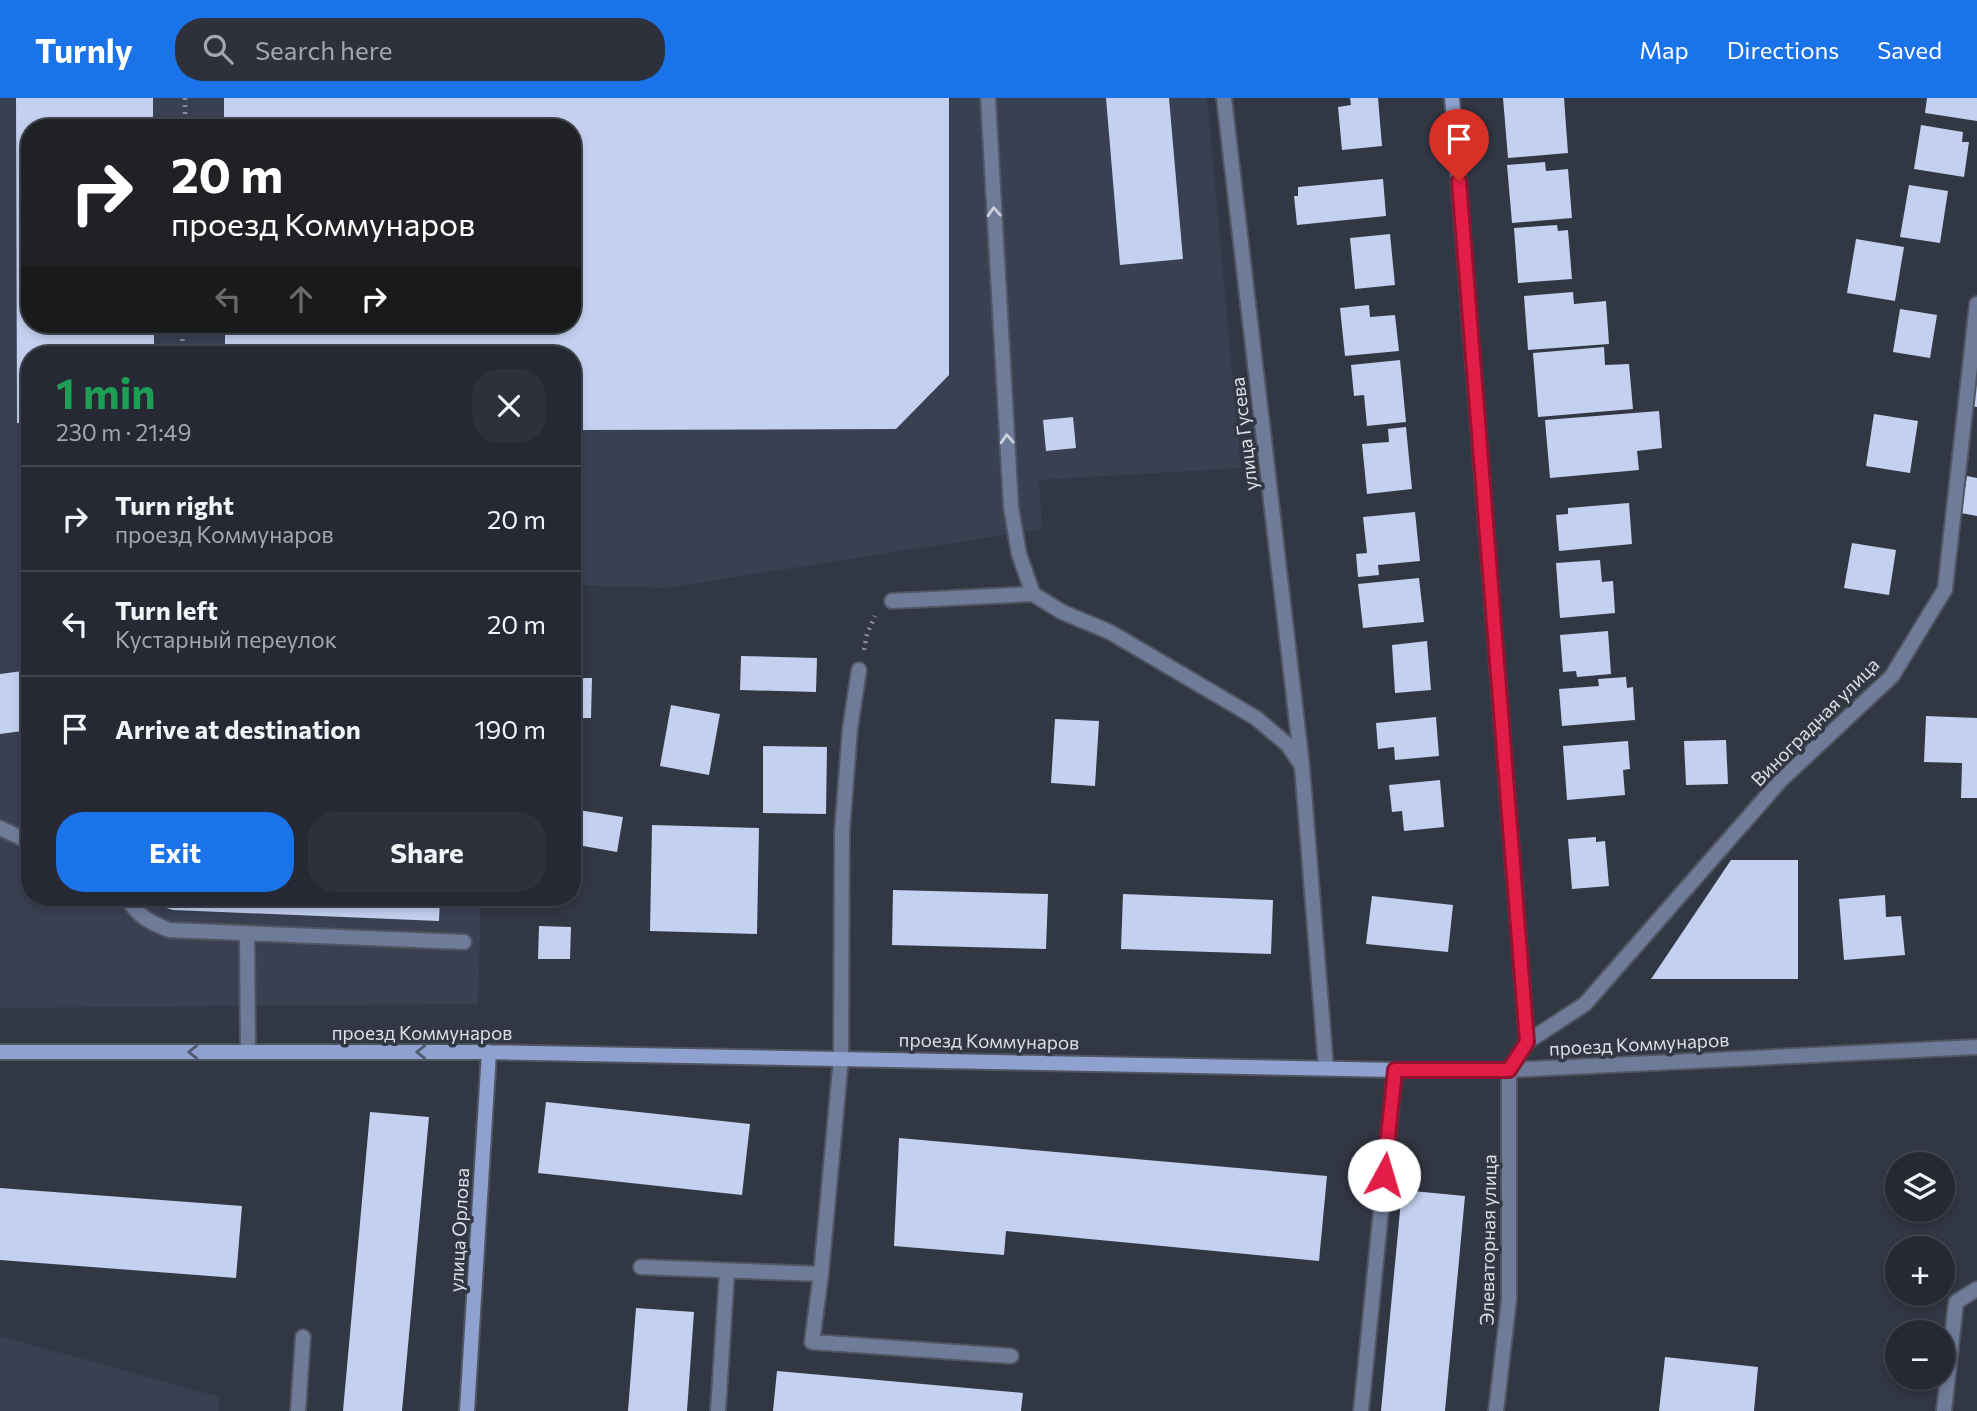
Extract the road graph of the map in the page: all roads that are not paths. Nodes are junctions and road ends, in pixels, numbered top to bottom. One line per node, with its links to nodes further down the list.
1 (988, 98): 5 (street, one-way to 1)
2 (1224, 98): 8 (street, улица Гусева)
3 (1452, 98): 14 (street)
4 (1977, 304): 14 (street, Виноградная улица)
5 (1033, 594): 6 (street); 8 (street)
6 (892, 601)
7 (859, 670): 19 (street)
8 (1302, 766): 20 (street, улица Гусева)
9 (0, 828): 10 (street)
10 (21, 838)
11 (132, 906): 12 (street)
12 (247, 933): 13 (street); 17 (street)
13 (464, 942)
14 (1527, 1042): 22 (street)
15 (1977, 1047): 22 (street, проезд Коммунаров)
16 (0, 1052): 17 (street, проезд Коммунаров, one-way to 16)
17 (248, 1052): 18 (street, проезд Коммунаров, one-way to 17)
18 (489, 1052): 19 (street, проезд Коммунаров); 30 (street, улица Орлова)
19 (841, 1058): 20 (street, проезд Коммунаров); 25 (street)
20 (1326, 1068): 21 (street, проезд Коммунаров)
21 (1395, 1070): 22 (street, проезд Коммунаров); 32 (street)
22 (1509, 1070): 33 (street, Элеваторная улица)
23 (641, 1267): 24 (street)
24 (727, 1271): 25 (street); 31 (street)
25 (821, 1274): 28 (street)
26 (1977, 1289): 34 (street)
27 (303, 1337): 29 (street)
28 (1012, 1356)
29 (298, 1411)
30 (467, 1411)
31 (719, 1411)
32 (1361, 1411)
33 (1496, 1411)
34 (1944, 1411)

